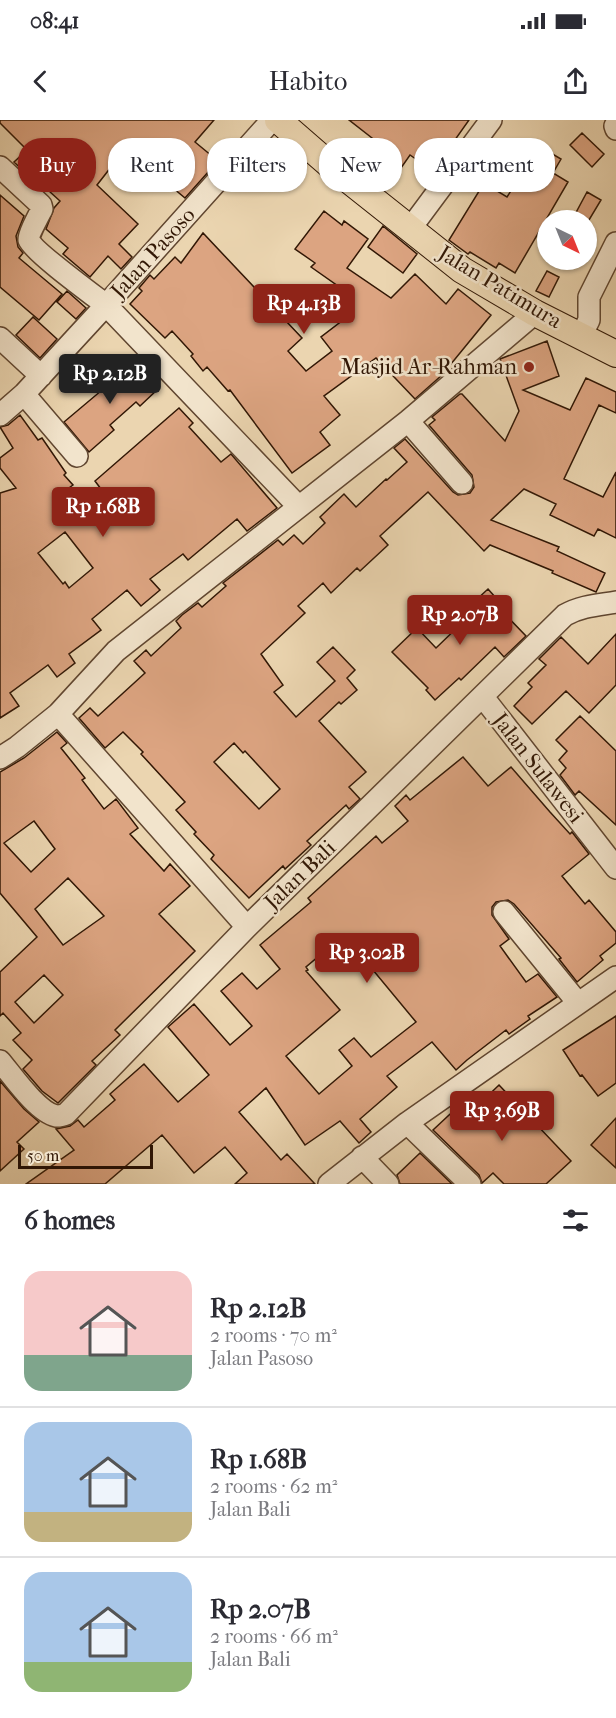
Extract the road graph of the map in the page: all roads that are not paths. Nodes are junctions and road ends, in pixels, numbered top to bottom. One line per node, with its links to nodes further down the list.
1 (272, 120): 7 (street, Jalan Pasoso)
2 (278, 120): 5 (main road, Jalan Patimura)
3 (491, 120): 5 (street)
4 (0, 166): 7 (street, Jalan Pasoso)
5 (410, 229): 8 (main road, Jalan Patimura)
6 (616, 243): 9 (street)
7 (106, 305): 12 (street, Jalan Pasoso); 18 (street, Jalan Pasoso)
8 (535, 313): 9 (main road, Jalan Patimura); 15 (street)
9 (581, 336): 11 (main road, Jalan Patimura)
10 (0, 338): 12 (street)
11 (616, 354)
12 (41, 376): 13 (street, Jalan Pasoso)
13 (24, 394): 14 (street, Jalan Pasoso); 16 (street)
14 (0, 415)
15 (408, 421): 17 (street); 18 (street)
16 (77, 456)
17 (462, 483)
18 (298, 506): 21 (street)
19 (616, 602): 20 (street, Jalan Bali)
20 (483, 697): 23 (street, Jalan Sulawesi); 25 (street, Jalan Bali)
21 (58, 714): 22 (street); 25 (street)
22 (0, 758)
23 (616, 868)
24 (504, 912): 27 (street)
25 (247, 927): 28 (street, Jalan Bali)
26 (616, 977): 27 (street)
27 (578, 1003): 29 (street)
28 (0, 1062)
29 (407, 1123): 30 (street); 33 (street)
30 (362, 1157): 31 (street); 32 (street)
31 (329, 1184)
32 (388, 1184)
33 (470, 1184)

